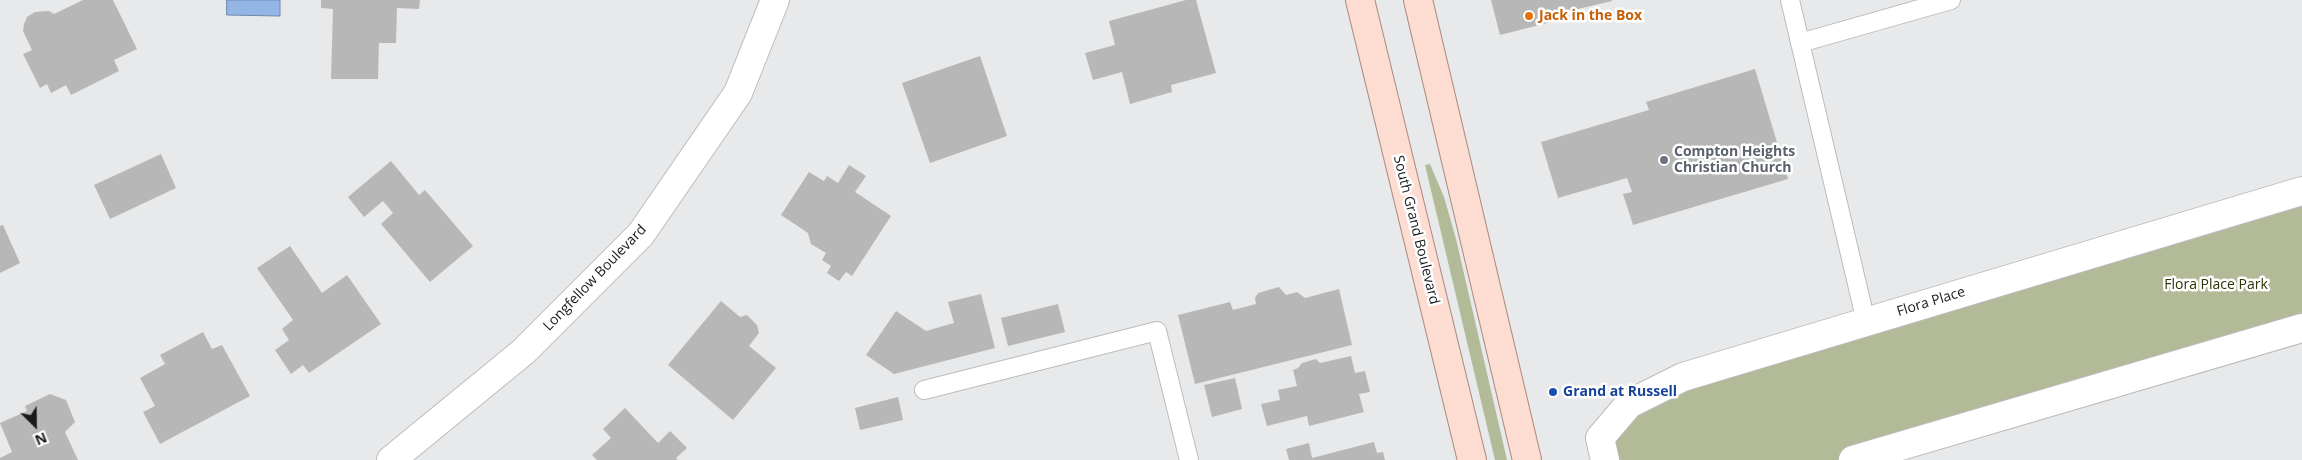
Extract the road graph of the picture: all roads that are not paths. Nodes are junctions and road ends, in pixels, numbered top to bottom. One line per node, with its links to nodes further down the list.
1 (775, 0): 11 (street, Longfellow Boulevard)
2 (1360, 0): 13 (main road, South Grand Boulevard)
3 (1418, 0): 14 (main road)
4 (1790, 0): 6 (lane)
5 (1951, 0): 6 (lane)
6 (1800, 43): 8 (lane)
7 (2302, 192): 8 (street, Flora Place)
8 (1866, 322): 15 (street, Flora Place)
9 (2302, 328): 16 (street)
10 (924, 390): 12 (lane)
11 (391, 460)
12 (1189, 460)
13 (1472, 460)
14 (1527, 460)
15 (1605, 460)
16 (1853, 460)

